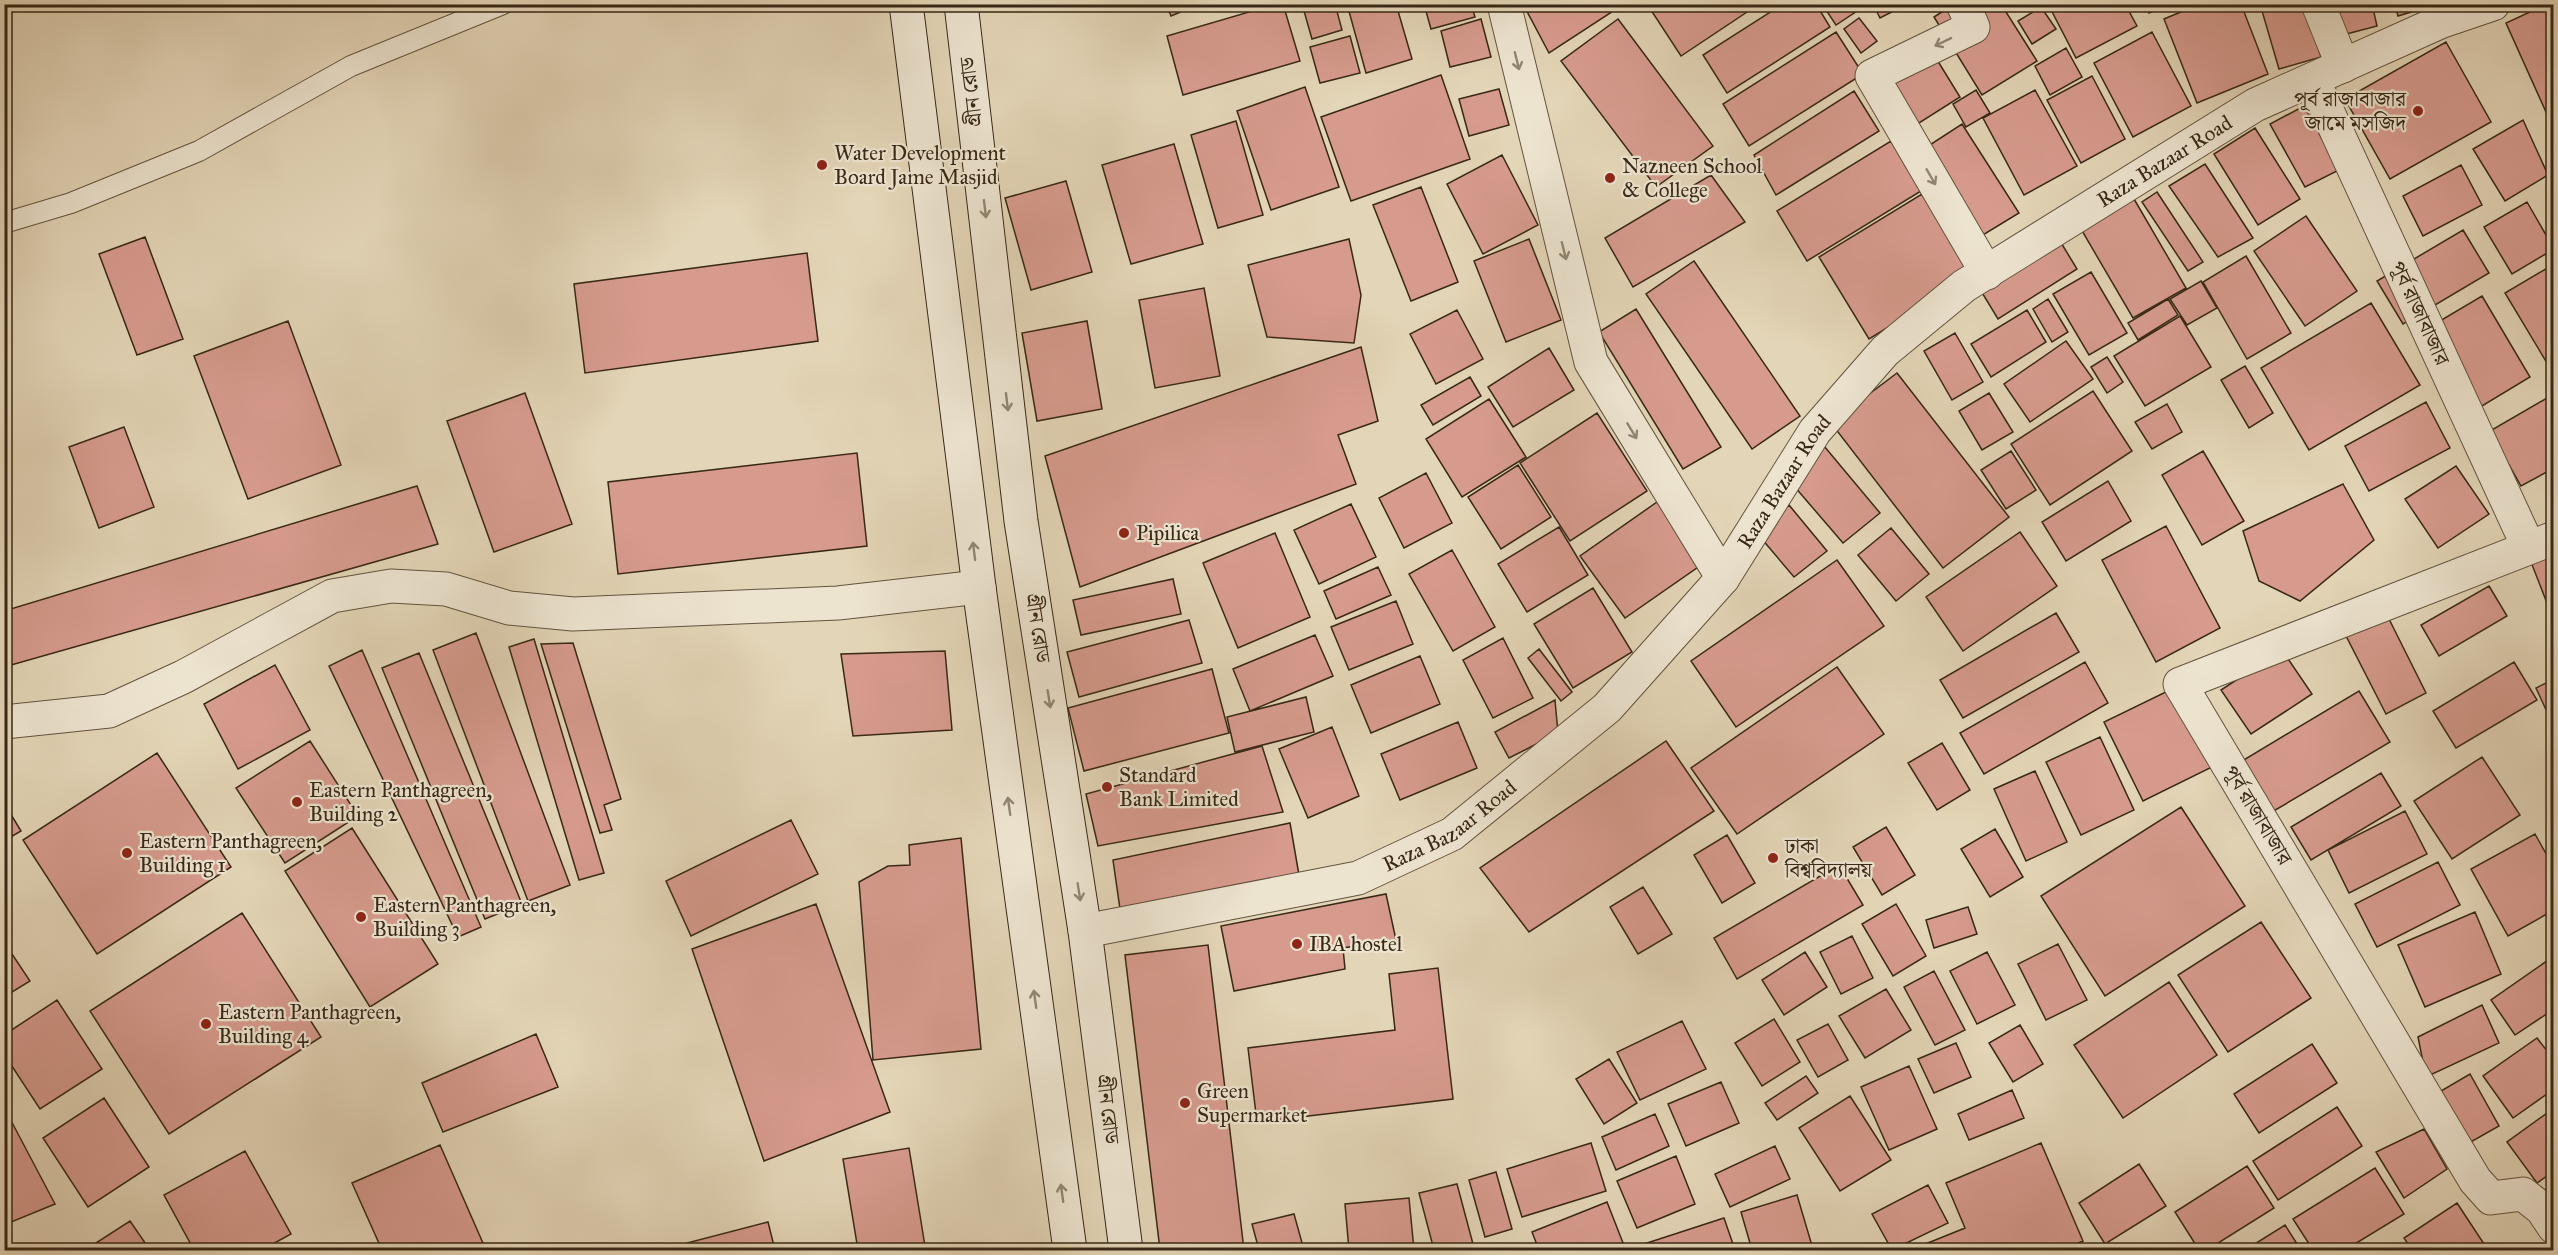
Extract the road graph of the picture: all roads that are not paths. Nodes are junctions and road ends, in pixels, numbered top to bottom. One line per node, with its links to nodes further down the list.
1 (503, 4): 10 (lane)
2 (906, 4): 14 (street, one-way to 2)
3 (961, 4): 16 (street, গ্রীন রোড, one-way to 16)
4 (1504, 4): 13 (street, one-way to 13)
5 (1963, 4): 11 (street, one-way to 11)
6 (2318, 4): 8 (street)
7 (2493, 4): 8 (street, Raza Bazaar Road)
8 (2343, 66): 9 (street, Raza Bazaar Road)
9 (2313, 80): 11 (street, Raza Bazaar Road); 12 (street, পূর্ব রাজাবাজার)
10 (4, 222)
11 (1987, 273): 13 (street, Raza Bazaar Road)
12 (2541, 542): 17 (street, পূর্ব রাজাবাজার)
13 (1722, 578): 16 (street, Raza Bazaar Road)
14 (979, 587): 15 (street); 18 (street, one-way to 14)
15 (4, 722)
16 (1085, 931): 19 (street, গ্রীন রোড)
17 (2553, 1227)
18 (1070, 1251)
19 (1126, 1251)

